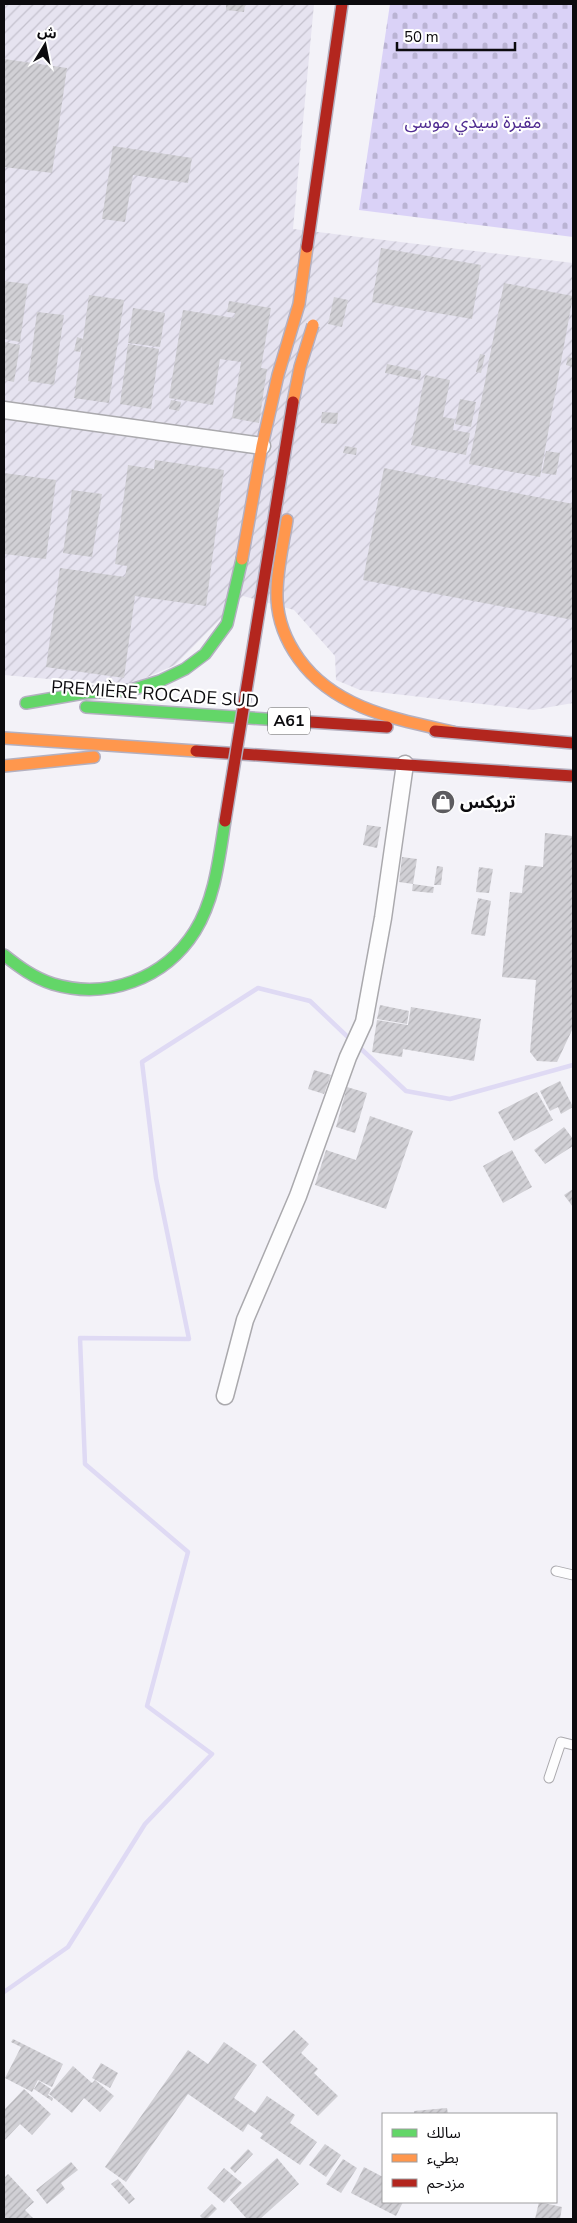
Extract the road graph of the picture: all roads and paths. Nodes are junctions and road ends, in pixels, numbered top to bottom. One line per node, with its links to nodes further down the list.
1 (342, 4): 2 (highway)
2 (291, 334): 4 (highway); 16 (highway)
3 (4, 410): 4 (street)
4 (262, 446): 8 (highway)
5 (295, 463): 16 (highway, bridge)
6 (288, 510): 9 (highway)
7 (11, 702): 8 (highway, PREMIÈRE ROCADE SUD / A61)
8 (26, 703): 9 (highway, PREMIÈRE ROCADE SUD / A61)
9 (453, 732): 11 (highway, PREMIÈRE ROCADE SUD / A61)
10 (4, 738): 12 (highway, A61)
11 (573, 742)
12 (156, 749): 13 (highway, A61); 14 (highway)
13 (404, 764): 15 (highway, A61); 19 (street)
14 (4, 766)
15 (573, 776)
16 (221, 820): 17 (highway); 18 (highway)
17 (4, 942)
18 (4, 955)
19 (225, 1396)
20 (556, 1571): 21 (lane)
21 (573, 1575)
22 (573, 1745): 23 (lane)
23 (549, 1778)

